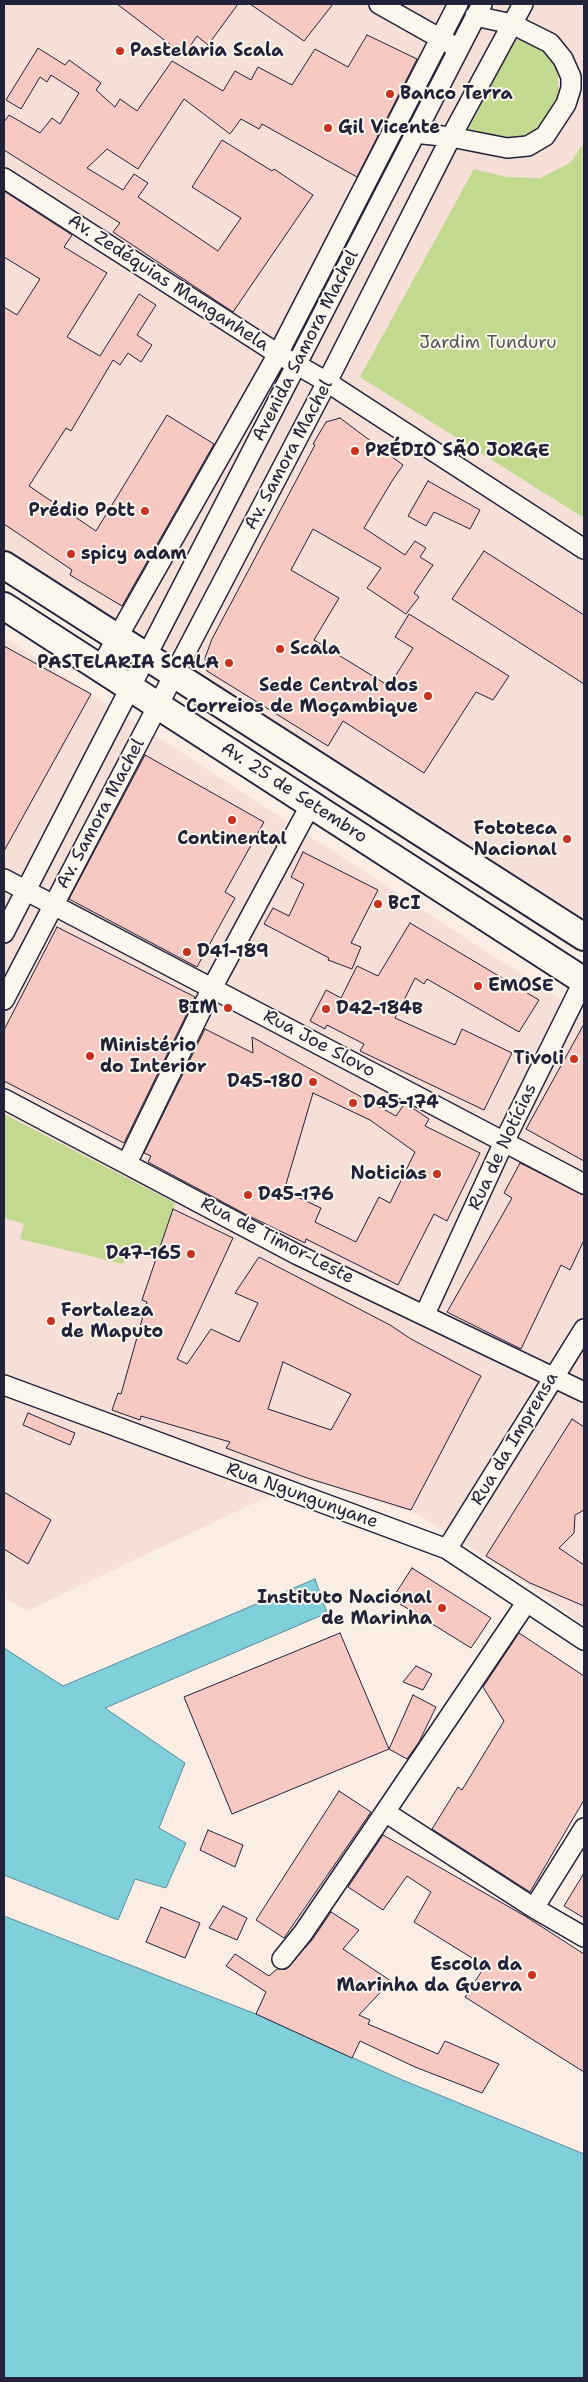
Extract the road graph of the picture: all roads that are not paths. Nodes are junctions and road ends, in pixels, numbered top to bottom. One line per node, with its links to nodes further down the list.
1 (379, 4): 6 (street)
2 (458, 4): 6 (street)
3 (523, 4): 5 (street, Av. Samora Machel)
4 (485, 10): 5 (street); 7 (street); 9 (street, Av. Samora Machel)
5 (512, 24): 8 (street); 10 (street, Av. Samora Machel)
6 (439, 39): 7 (street); 12 (street)
7 (458, 48): 9 (street)
8 (578, 75): 10 (street)
9 (420, 134): 10 (street); 13 (street, Av. Samora Machel)
10 (451, 137): 14 (street, Av. Samora Machel)
11 (4, 178): 12 (street, Av. Zedéquias Manganhela)
12 (278, 354): 13 (street, Av. Zedéquias Manganhela); 18 (street)
13 (301, 368): 14 (street, Av. Zedéquias Manganhela); 19 (street, Avenida Samora Machel)
14 (327, 382): 15 (street, Av. Zedéquias Manganhela); 19 (street, Av. Samora Machel)
15 (584, 549)
16 (4, 565): 18 (main road, Av. 25 de Setembro)
17 (4, 606): 20 (main road, Av. 25 de Setembro)
18 (117, 638): 19 (main road, Av. 25 de Setembro); 20 (street)
19 (158, 664): 21 (street, Avenida Samora Machel); 21 (street, Av. Samora Machel); 27 (main road, Av. 25 de Setembro)
20 (100, 668): 21 (main road, Av. 25 de Setembro)
21 (142, 695): 22 (main road, Av. 25 de Setembro); 24 (street, Av. Samora Machel); 25 (street, Av. Samora Machel)
22 (311, 804): 28 (main road, Av. 25 de Setembro); 29 (street)
23 (4, 879): 24 (street, Rua Joe Slovo)
24 (26, 890): 25 (street, Rua Joe Slovo); 26 (street, Av. Samora Machel)
25 (54, 905): 29 (street, Rua Joe Slovo); 30 (street, Av. Samora Machel)
26 (4, 933)
27 (584, 937)
28 (584, 981): 32 (street, Rua de Notícias)
29 (212, 988): 32 (street, Rua Joe Slovo); 33 (street)
30 (4, 1000)
31 (4, 1099): 33 (street, Rua de Timor-Leste)
32 (504, 1142): 34 (street, Rua Joe Slovo); 35 (street, Rua de Notícias)
33 (127, 1163): 35 (street, Rua de Timor-Leste)
34 (584, 1184)
35 (425, 1314): 37 (street, Rua de Timor-Leste)
36 (584, 1328): 37 (street, Rua da Imprensa)
37 (553, 1376): 39 (street, Rua de Timor-Leste); 40 (street, Rua da Imprensa)
38 (5, 1386): 40 (street, Rua Ngungunyane)
39 (584, 1392)
40 (447, 1549): 41 (street, Rua Ngungunyane)
41 (526, 1603): 42 (street, Rua Ngungunyane); 43 (street)
42 (584, 1640)
43 (386, 1812): 45 (street); 47 (street)
44 (584, 1828): 45 (street)
45 (534, 1908): 46 (street)
46 (584, 1937)
47 (282, 1959)

